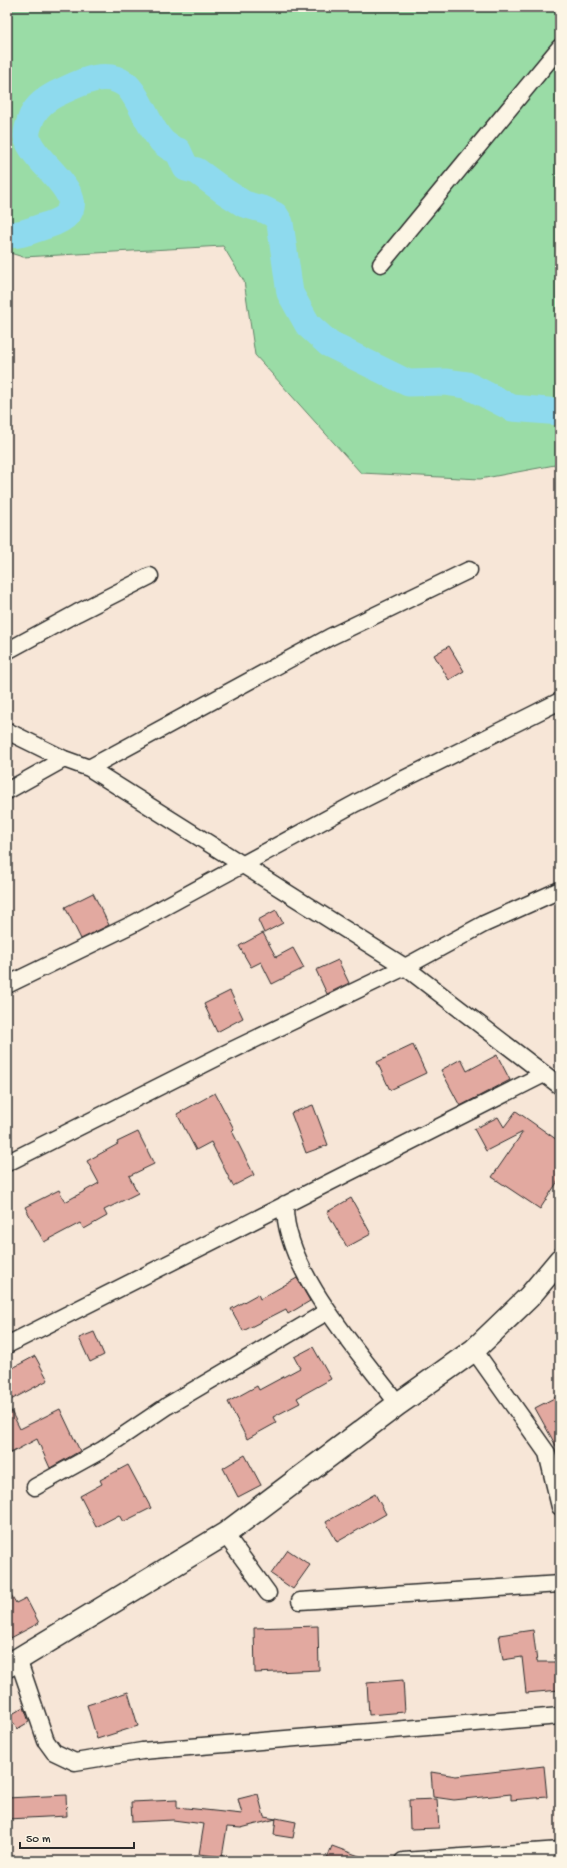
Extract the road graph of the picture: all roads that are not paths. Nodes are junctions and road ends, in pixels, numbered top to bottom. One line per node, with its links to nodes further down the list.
1 (560, 47): 2 (street)
2 (381, 264)
3 (469, 570): 9 (street)
4 (150, 576): 5 (street)
5 (7, 651)
6 (560, 702): 11 (street)
7 (7, 731): 8 (street)
8 (64, 759): 9 (street); 10 (street)
9 (89, 768): 11 (street)
10 (7, 791)
11 (242, 864): 13 (street); 14 (street)
12 (560, 890): 13 (street)
13 (405, 967): 15 (street); 17 (street)
14 (7, 985)
15 (544, 1074): 16 (street); 18 (street)
16 (560, 1086)
17 (7, 1162)
18 (286, 1204): 20 (street); 21 (street)
19 (560, 1260): 22 (main road)
20 (328, 1311): 23 (street); 25 (street)
21 (7, 1345)
22 (474, 1350): 23 (main road); 24 (street)
23 (398, 1404): 27 (main road)
24 (554, 1452): 26 (street)
25 (35, 1487)
26 (560, 1507)
27 (225, 1534): 29 (street); 31 (main road)
28 (560, 1584): 30 (street)
29 (268, 1593)
30 (300, 1602)
31 (12, 1662): 32 (street)
32 (560, 1716)
33 (560, 1850): 34 (street)
34 (402, 1861)

